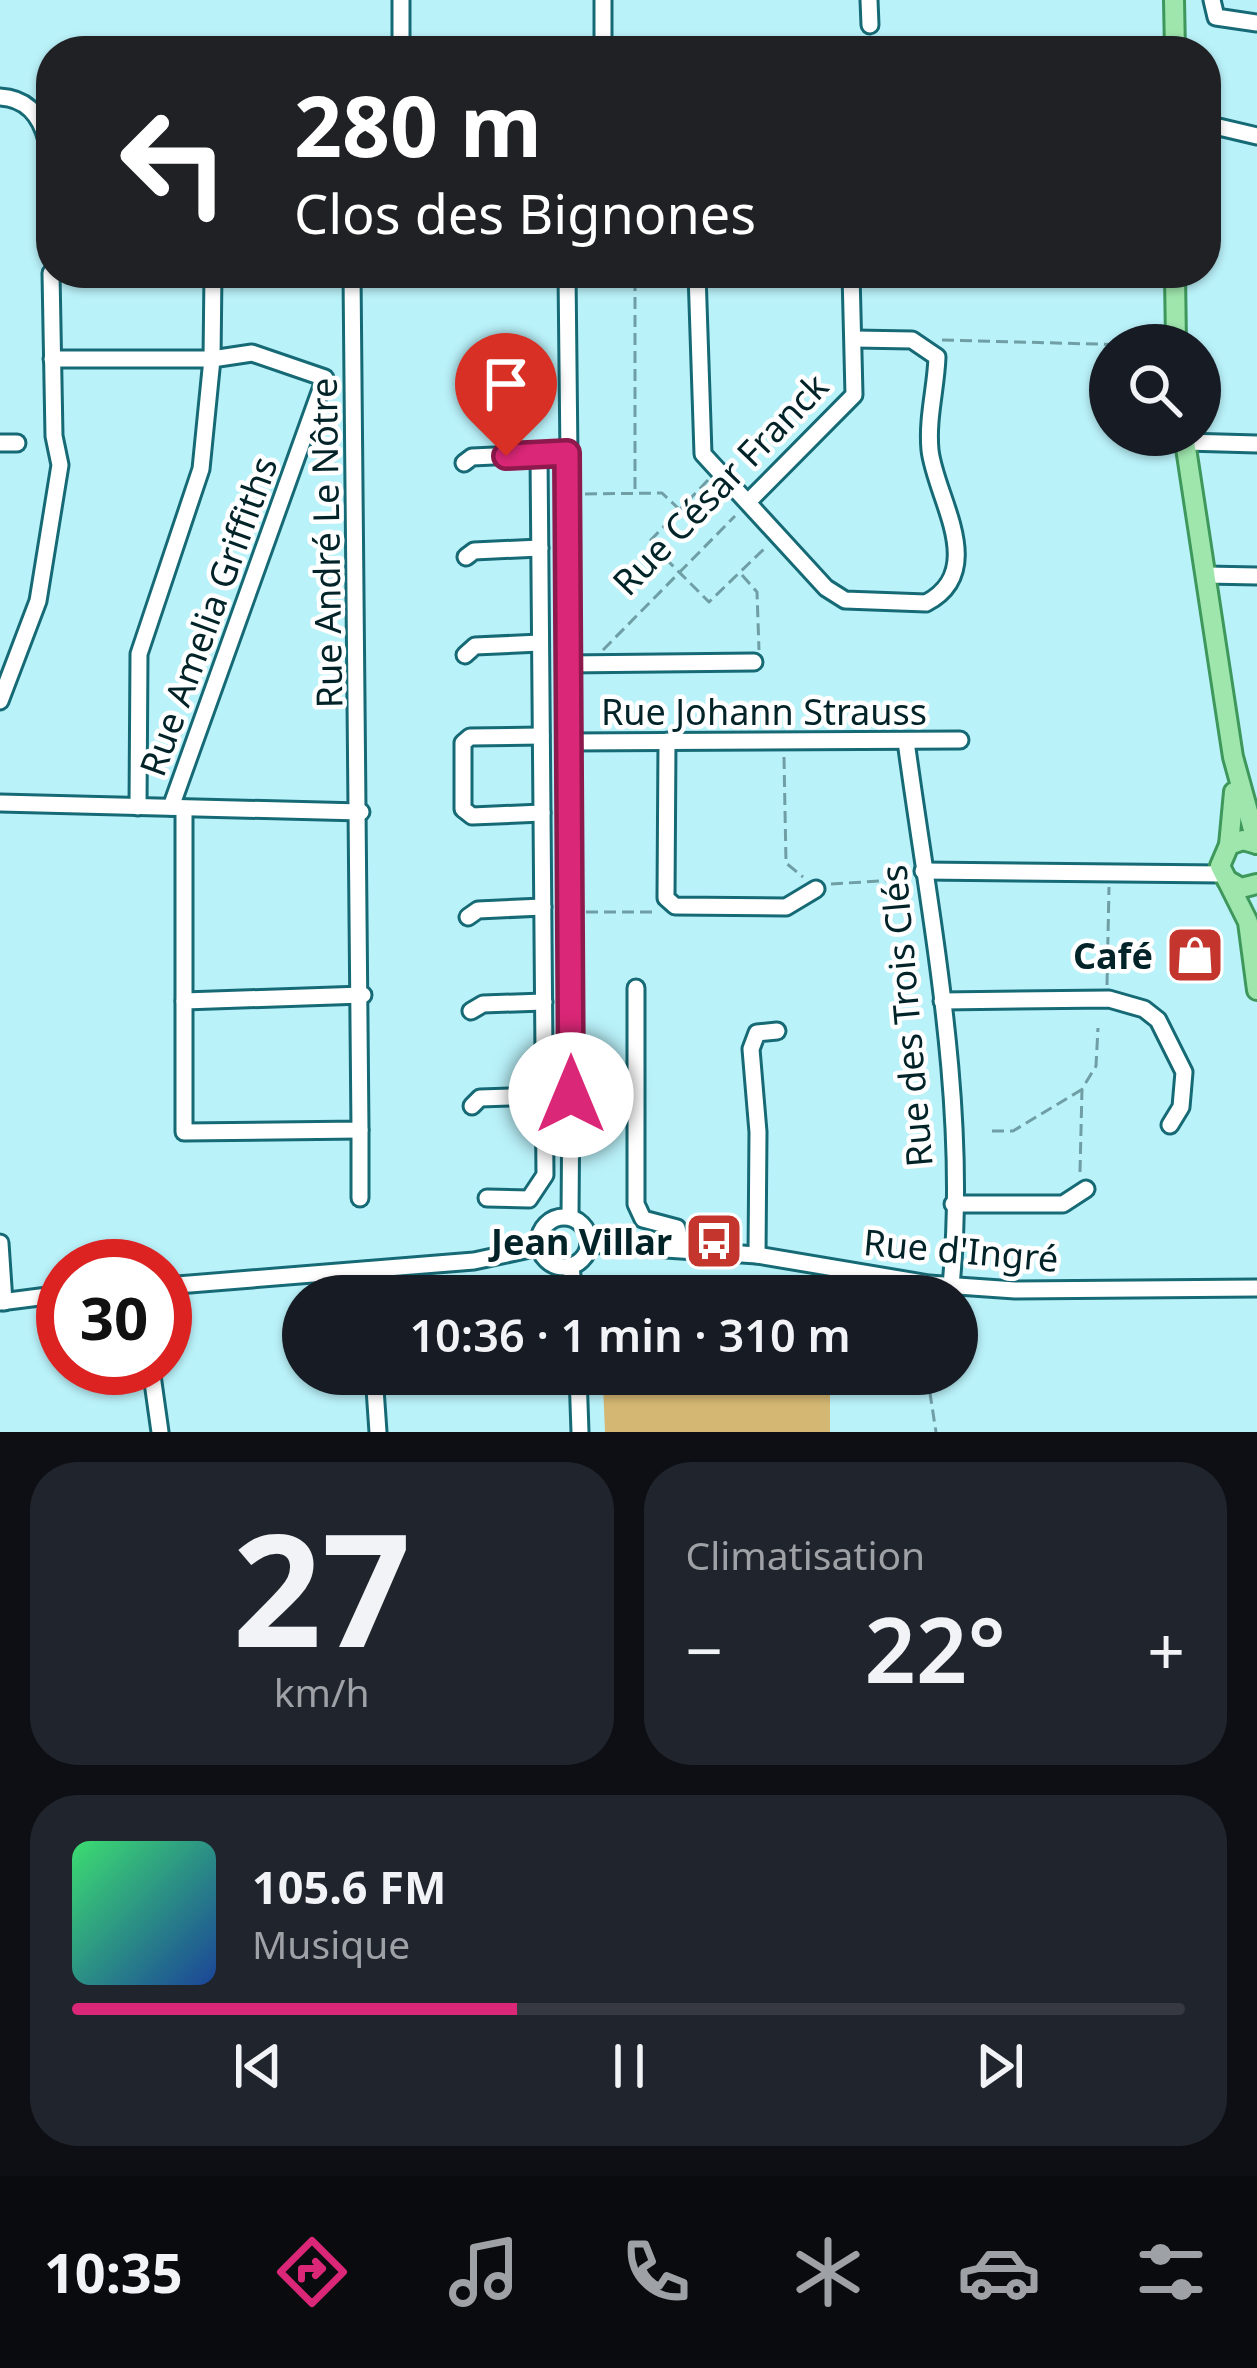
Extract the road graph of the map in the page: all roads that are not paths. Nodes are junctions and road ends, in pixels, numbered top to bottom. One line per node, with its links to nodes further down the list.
1 (401, 0): 8 (street)
2 (603, 0): 9 (street)
3 (869, 0): 7 (street)
4 (1174, 0): 10 (main road)
5 (1212, 0): 6 (street)
6 (1257, 23)
7 (870, 25)
8 (401, 36)
9 (603, 36)
10 (1175, 36)
11 (0, 97): 12 (street)
12 (36, 107)
13 (1221, 128): 14 (street)
14 (1257, 136)
15 (51, 288): 24 (street)
16 (213, 288): 25 (street)
17 (352, 288): 51 (street, Rue André Le Nôtre)
18 (567, 288): 28 (street)
19 (697, 288): 32 (street)
20 (852, 288): 23 (street, Rue César Franck)
21 (1175, 288): 22 (main road)
22 (1176, 324)
23 (855, 339): 32 (street, Rue César Franck); 32 (street)
24 (52, 359): 25 (street); 41 (street)
25 (212, 359): 49 (street); 50 (street, Rue Amelia Griffiths)
26 (1221, 441): 27 (street)
27 (1257, 444)
28 (567, 453): 29 (street); 40 (street)
29 (539, 454): 31 (street); 33 (street)
30 (1188, 456): 35 (main road)
31 (464, 463)
32 (749, 501)
33 (540, 548): 34 (street); 37 (street)
34 (466, 557)
35 (1206, 574): 36 (street); 47 (main road)
36 (1257, 576)
37 (540, 643): 38 (street); 42 (street)
38 (465, 655)
39 (754, 662): 40 (street)
40 (567, 664): 45 (street)
41 (0, 701)
42 (541, 736): 52 (street); 52 (street)
43 (960, 740): 44 (street, Rue Johann Strauss)
44 (906, 741): 46 (street, Rue Johann Strauss); 55 (street, Rue des Trois Clés)
45 (568, 742): 46 (street, Rue Johann Strauss); 69 (street)
46 (667, 742): 57 (street)
47 (1233, 758): 53 (main road); 54 (main road)
48 (0, 803): 49 (street)
49 (138, 808): 50 (street)
50 (178, 808): 51 (street); 63 (street, Rue Amelia Griffiths)
51 (361, 812): 62 (street, Rue André Le Nôtre)
52 (542, 813): 58 (street)
53 (1257, 844): 54 (main road)
54 (1225, 864): 55 (street); 56 (main road); 61 (main road)
55 (919, 875): 64 (street, Rue des Trois Clés)
56 (1257, 884)
57 (816, 889)
58 (543, 907): 59 (street); 65 (street)
59 (468, 917)
60 (636, 988): 81 (street)
61 (1257, 990)
62 (363, 995): 63 (street); 72 (street, Rue André Le Nôtre)
63 (184, 1001): 72 (street, Rue Amelia Griffiths)
64 (942, 1001): 71 (street); 76 (street, Rue des Trois Clés)
65 (544, 1002): 66 (street); 68 (street)
66 (471, 1011)
67 (777, 1031): 82 (street)
68 (545, 1095): 69 (street); 70 (street); 75 (street)
69 (571, 1095): 77 (street)
70 (472, 1106)
71 (1170, 1125)
72 (360, 1130): 74 (street, Rue André Le Nôtre)
73 (1086, 1189): 76 (street)
74 (360, 1198)
75 (487, 1198)
76 (952, 1204): 88 (street, Rue des Trois Clés)
77 (569, 1217): 79 (street); 80 (street)
78 (0, 1243): 93 (street)
79 (590, 1244): 81 (street, Rue d'Ingré); 83 (street)
80 (539, 1247): 83 (street); 84 (street)
81 (682, 1247): 82 (street, Rue d'Ingré)
82 (757, 1255): 87 (street, Rue d'Ingré)
83 (571, 1266): 86 (street)
84 (367, 1270): 85 (street); 89 (street)
85 (367, 1275)
86 (572, 1275)
87 (882, 1275)
88 (951, 1275)
89 (192, 1284)
90 (978, 1287): 91 (street, Rue d'Ingré)
91 (1257, 1288)
92 (36, 1298): 93 (street)
93 (2, 1302)
94 (155, 1395): 97 (street)
95 (375, 1395): 98 (street)
96 (579, 1395): 99 (street)
97 (160, 1432)
98 (378, 1432)
99 (580, 1432)

